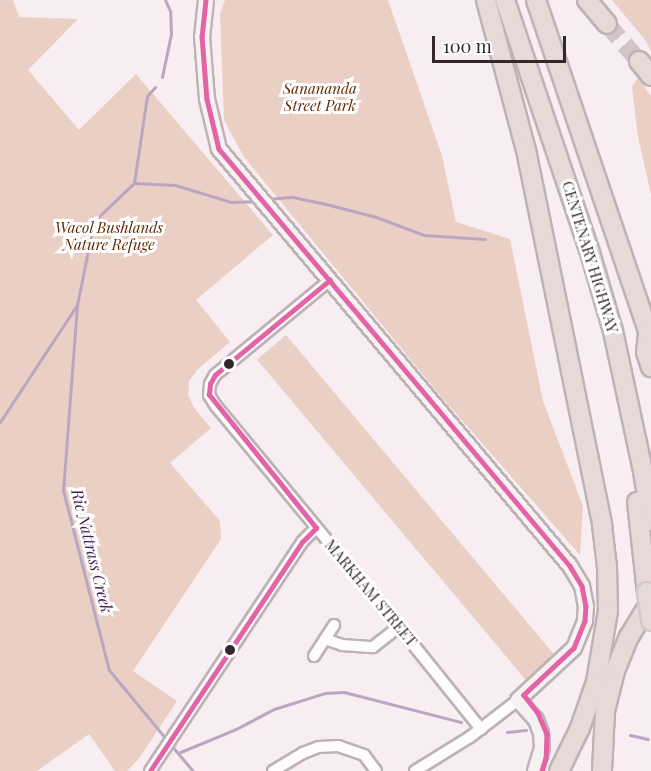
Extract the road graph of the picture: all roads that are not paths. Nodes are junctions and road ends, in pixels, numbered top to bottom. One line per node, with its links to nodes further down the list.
1 (206, 0): 9 (street)
2 (486, 0): 29 (highway)
3 (505, 0): 12 (highway, CENTENARY HIGHWAY)
4 (536, 0): 10 (highway, CENTENARY HIGHWAY)
5 (587, 0): 6 (highway)
6 (607, 24)
7 (639, 61): 8 (highway)
8 (651, 76)
9 (330, 280): 14 (street, MARKHAM STREET); 21 (street)
10 (650, 336): 11 (highway, CENTENARY HIGHWAY)
11 (651, 367)
12 (628, 397): 13 (highway, CENTENARY HIGHWAY); 15 (highway)
13 (651, 521)
14 (316, 528): 18 (street, MARKHAM STREET); 23 (street)
15 (649, 597): 16 (highway, bridge); 30 (highway)
16 (651, 621)
17 (334, 625): 19 (street)
18 (399, 627): 19 (street); 22 (street, MARKHAM STREET)
19 (325, 639): 20 (street)
20 (314, 656)
21 (521, 697): 22 (street); 27 (street); 28 (street)
22 (481, 729): 26 (street)
23 (150, 771)
24 (273, 771): 25 (street)
25 (376, 771)
26 (415, 771)
27 (535, 771)
28 (542, 771)
29 (559, 771)
30 (602, 771)

